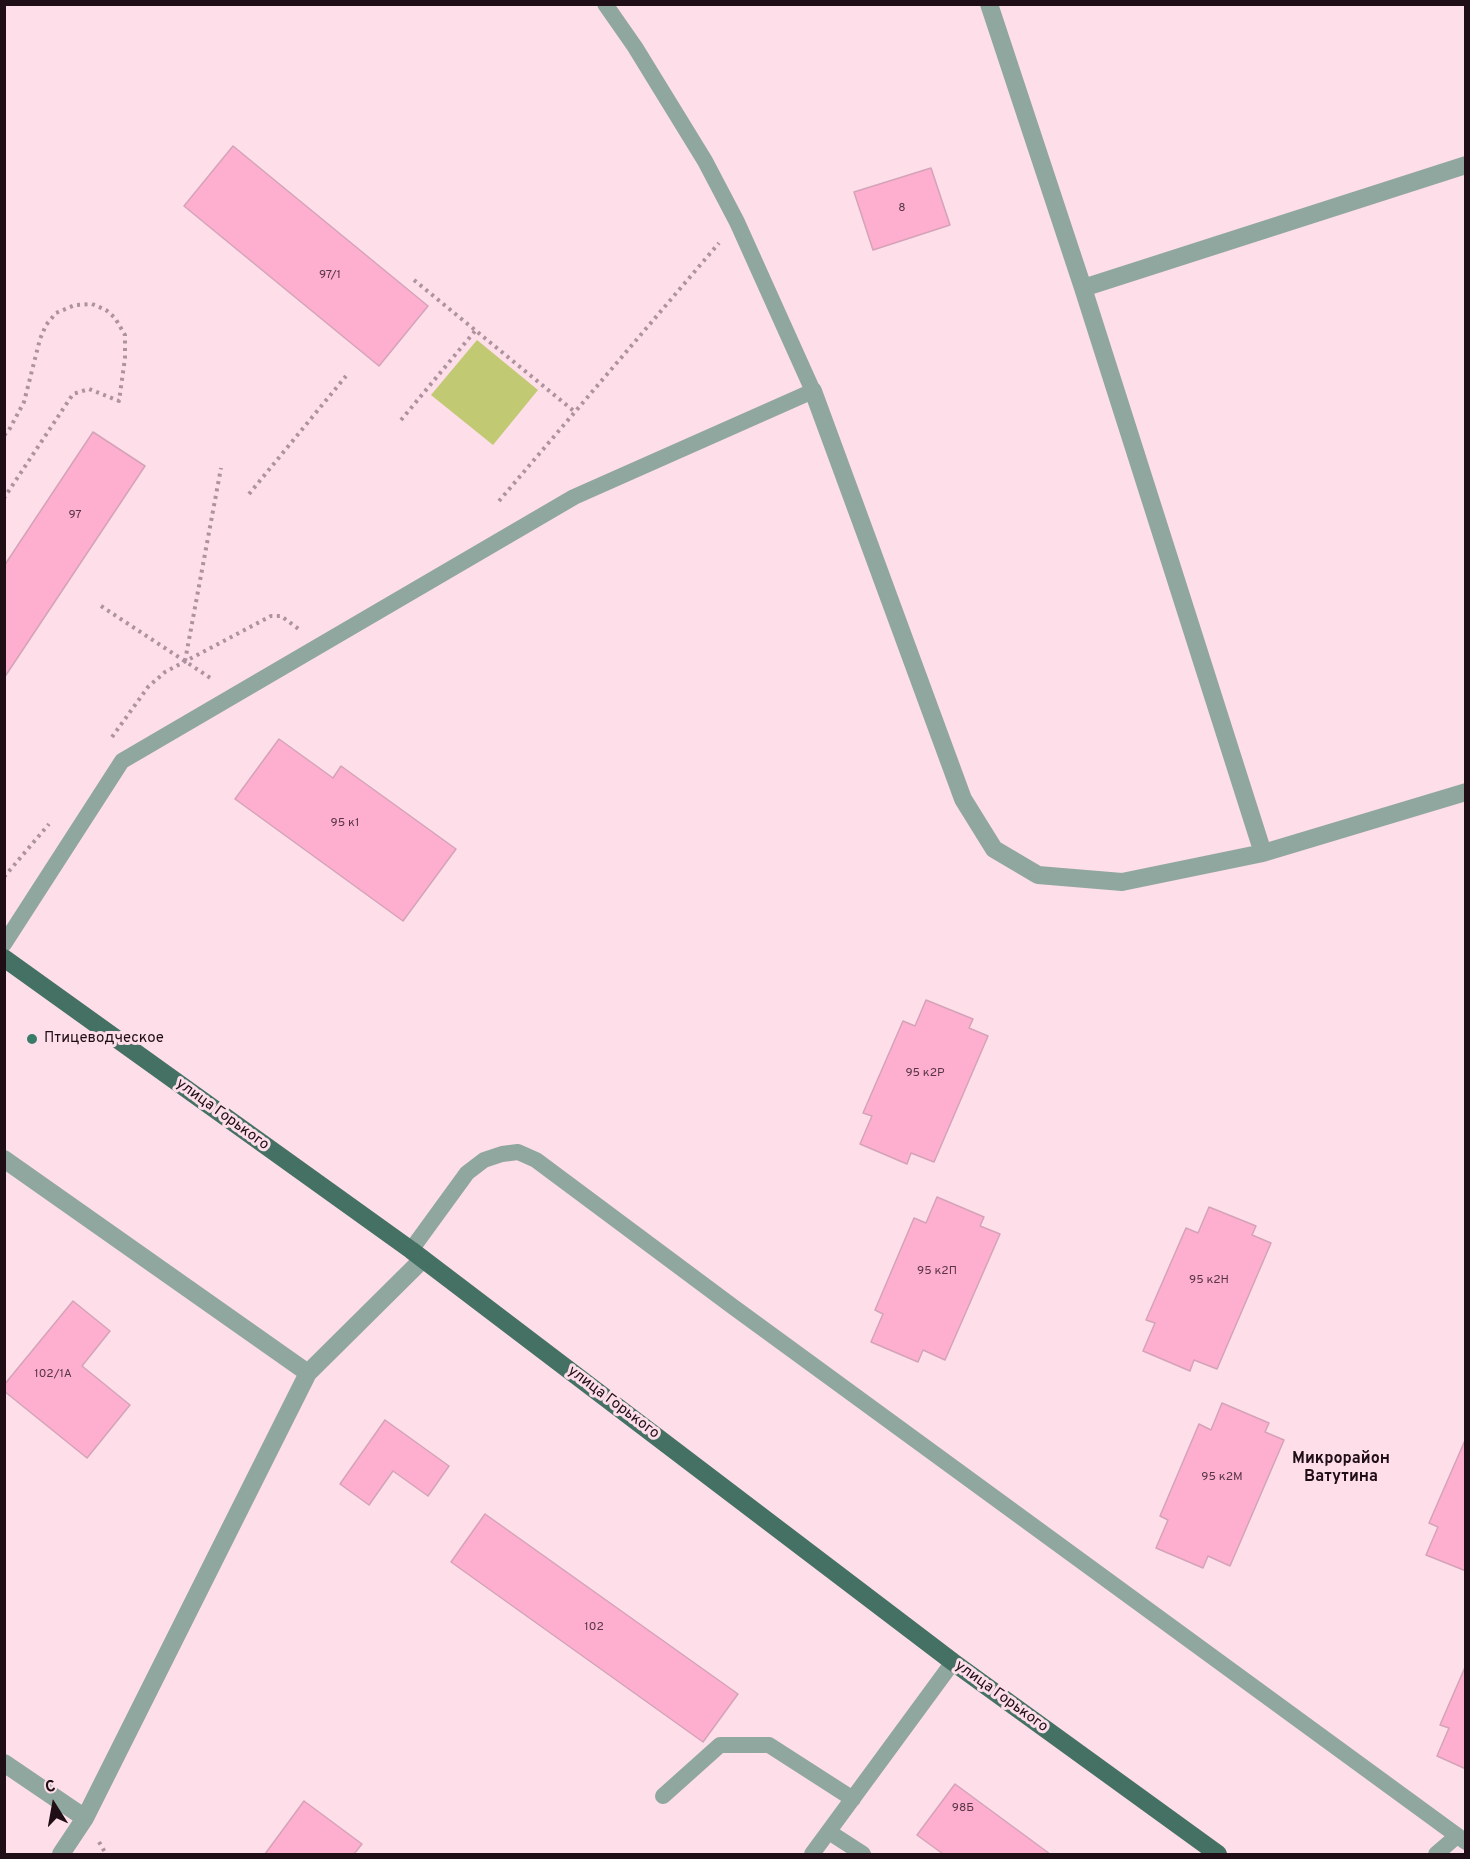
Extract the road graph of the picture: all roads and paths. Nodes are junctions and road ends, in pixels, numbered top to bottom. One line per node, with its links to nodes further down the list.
1 (604, 4): 4 (lane)
2 (989, 4): 6 (street)
3 (1466, 165): 6 (street)
4 (737, 222): 9 (lane); 10 (path)
5 (414, 280): 7 (path)
6 (1083, 288): 21 (street)
7 (476, 331): 10 (path); 11 (path)
8 (346, 376): 14 (path)
9 (813, 391): 19 (lane); 21 (street)
10 (575, 412): 16 (path)
11 (401, 420)
12 (4, 435): 15 (path)
13 (221, 468): 18 (path)
14 (249, 494)
15 (4, 498)
16 (499, 501)
17 (101, 606): 18 (path)
18 (185, 661): 19 (path)
19 (236, 694): 22 (lane)
20 (1466, 792): 21 (street)
21 (1263, 853)
22 (4, 944)
23 (4, 958): 25 (main road, улица Горького)
24 (4, 1159): 26 (street)
25 (417, 1254): 26 (street); 27 (main road, улица Горького); 33 (lane)
26 (308, 1373): 31 (street)
27 (953, 1662): 30 (lane); 37 (main road, улица Горького)
28 (4, 1763): 31 (street)
29 (663, 1796): 30 (lane)
30 (853, 1799): 32 (lane)
31 (85, 1818): 34 (street)
32 (829, 1832): 35 (lane); 36 (lane)
33 (1462, 1839): 38 (lane)
34 (61, 1854)
35 (812, 1854)
36 (863, 1854)
37 (1218, 1854)
38 (1436, 1854)

